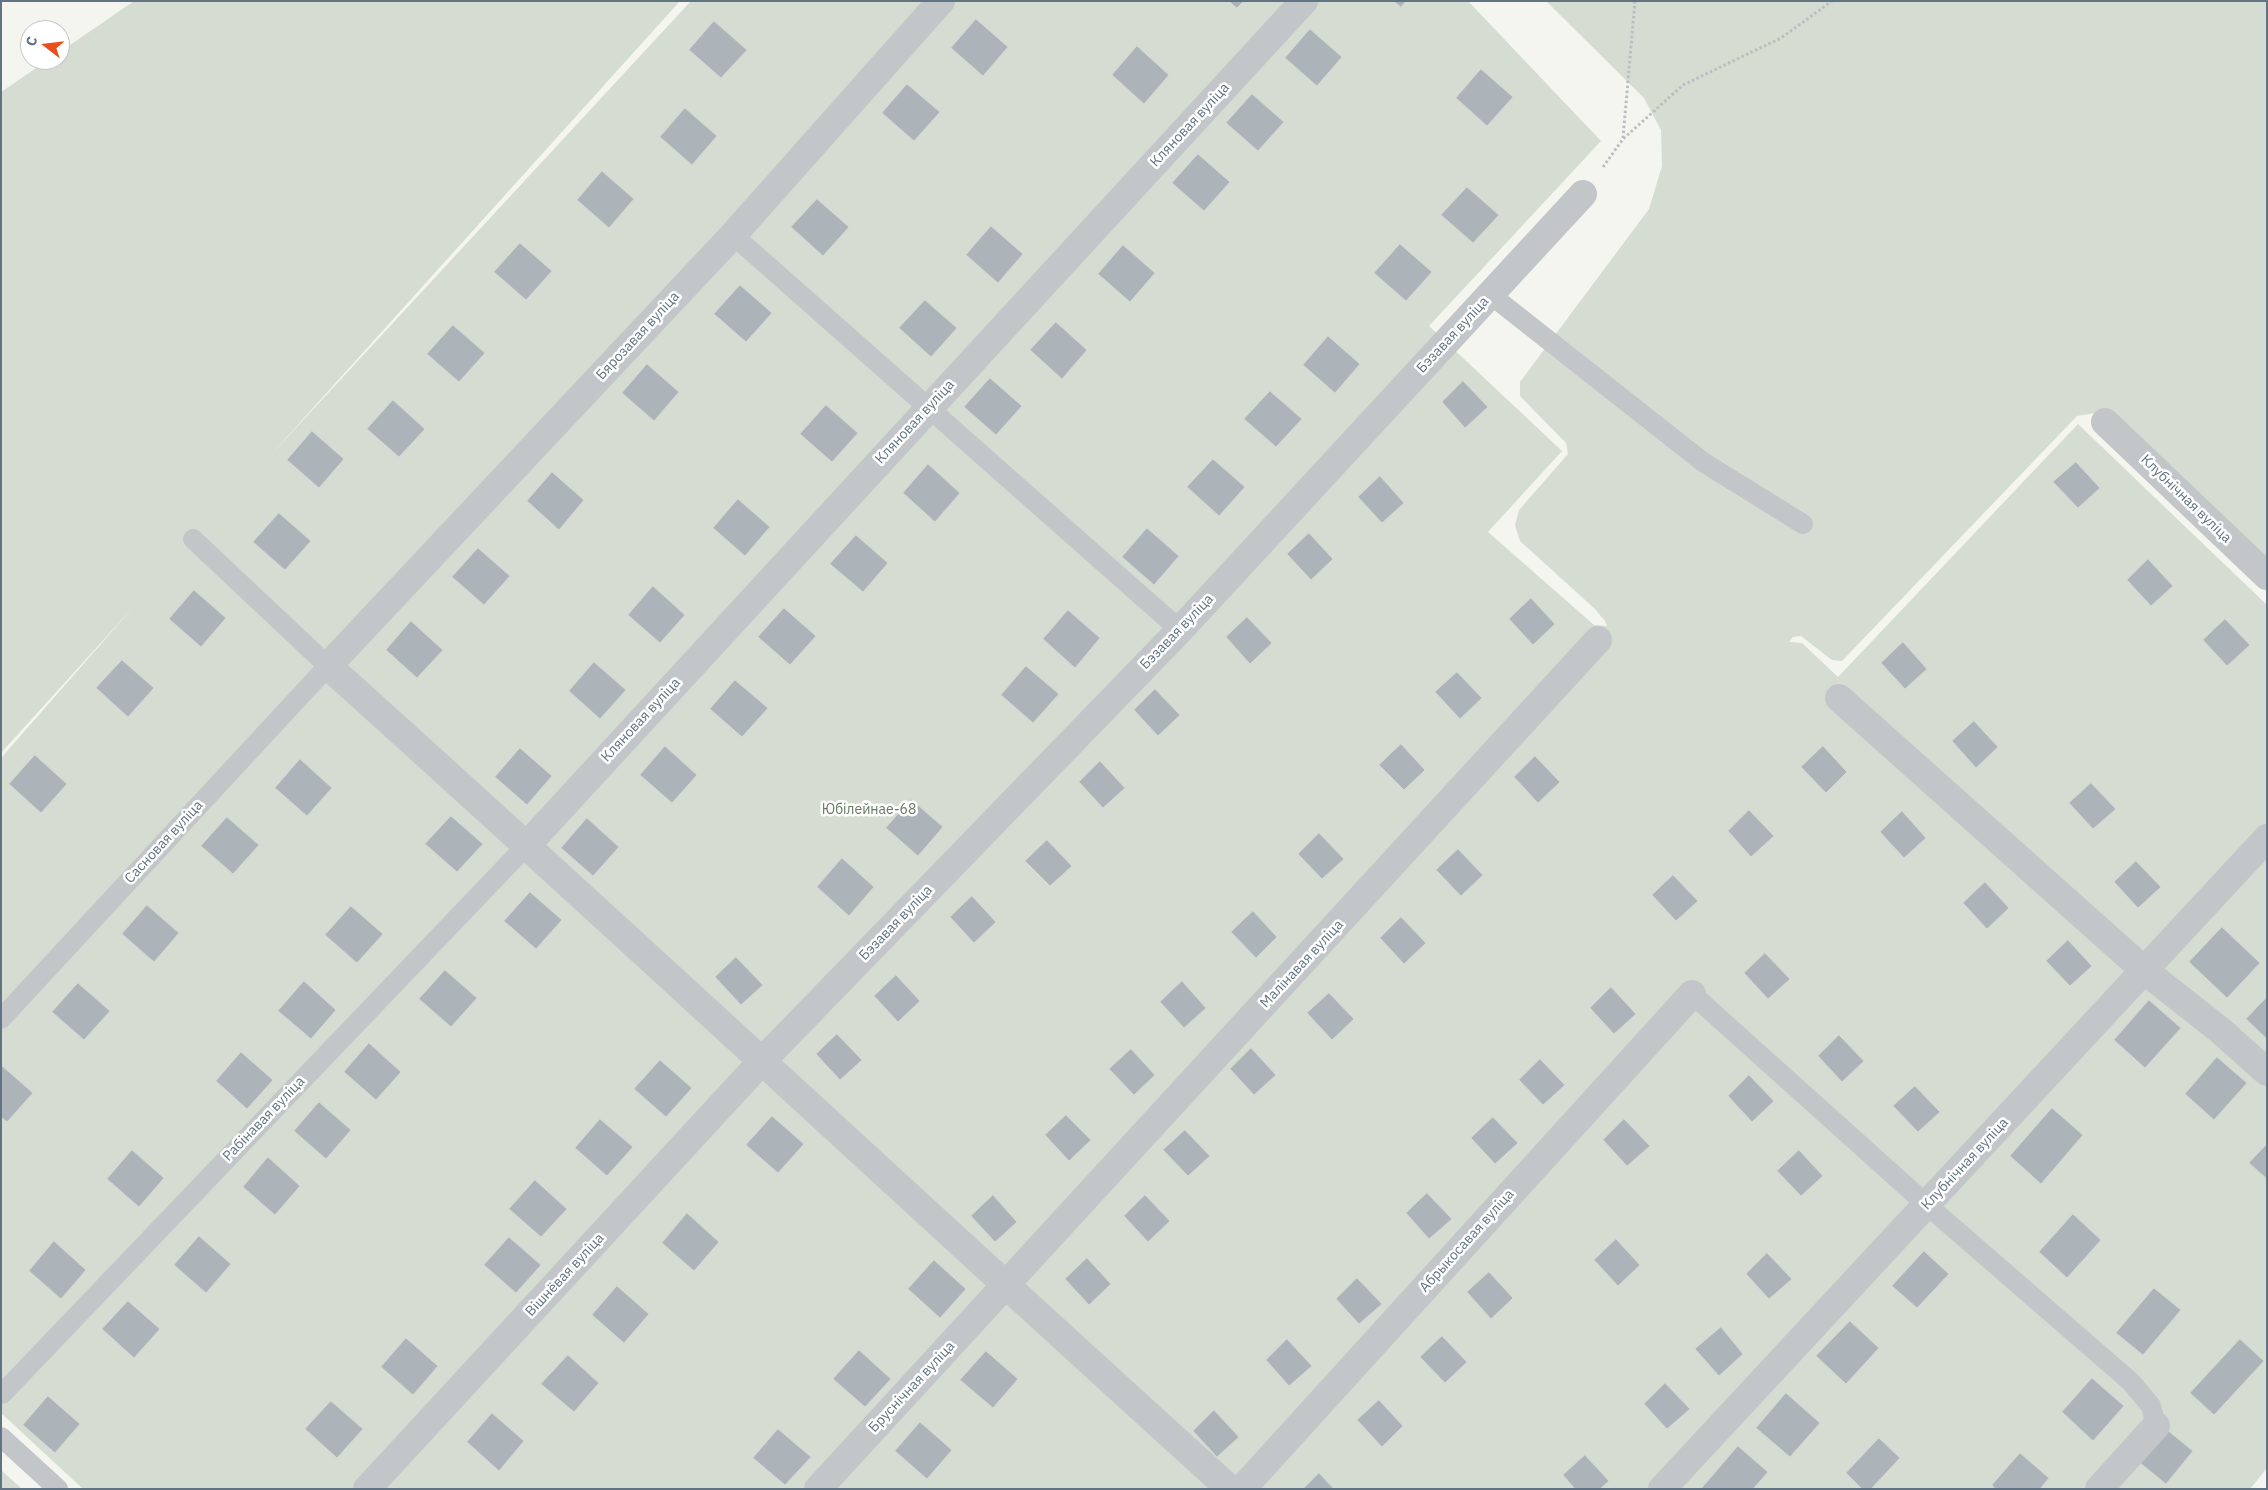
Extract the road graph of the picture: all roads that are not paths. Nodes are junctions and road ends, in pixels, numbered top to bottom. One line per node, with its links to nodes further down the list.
1 (941, 1): 4 (street, Бярозавая вуліца)
2 (1304, 1): 6 (street, Кляновая вуліца)
3 (1584, 194): 5 (street, Бэзавая вуліца)
4 (733, 235): 6 (lane); 13 (street, Бярозавая вуліца)
5 (1491, 295): 8 (lane); 11 (street, Бэзавая вуліца)
6 (928, 408): 11 (lane); 16 (street, Кляновая вуліца)
7 (2105, 422): 10 (street, Клубнічная вуліца)
8 (1803, 524)
9 (193, 538): 13 (lane)
10 (2267, 576)
11 (1180, 630): 20 (street, Бэзавая вуліца)
12 (1598, 640): 23 (street, Малінавая вуліца)
13 (328, 666): 16 (street); 19 (lane, Сасновая вуліца)
14 (1839, 698): 17 (street)
15 (2267, 838): 17 (street, Клубнічная вуліца)
16 (527, 844): 20 (street); 24 (lane, Рабінавая вуліца)
17 (2144, 971): 21 (street); 22 (street, Клубнічная вуліца)
18 (1692, 994): 22 (lane); 31 (street, Абрыкосавая вуліца)
19 (1, 1019)
20 (762, 1061): 23 (street); 28 (street, Вішнёвая вуліца)
21 (2267, 1072)
22 (1927, 1205): 25 (lane); 32 (street, Клубнічная вуліца)
23 (1005, 1286): 29 (street, Бруснічная вуліца); 30 (street)
24 (2, 1394)
25 (2156, 1426): 33 (street)
26 (1, 1436): 27 (lane)
27 (58, 1489)
28 (367, 1489)
29 (818, 1489)
30 (1230, 1489)
31 (1242, 1489)
32 (1662, 1489)
33 (2099, 1489)

